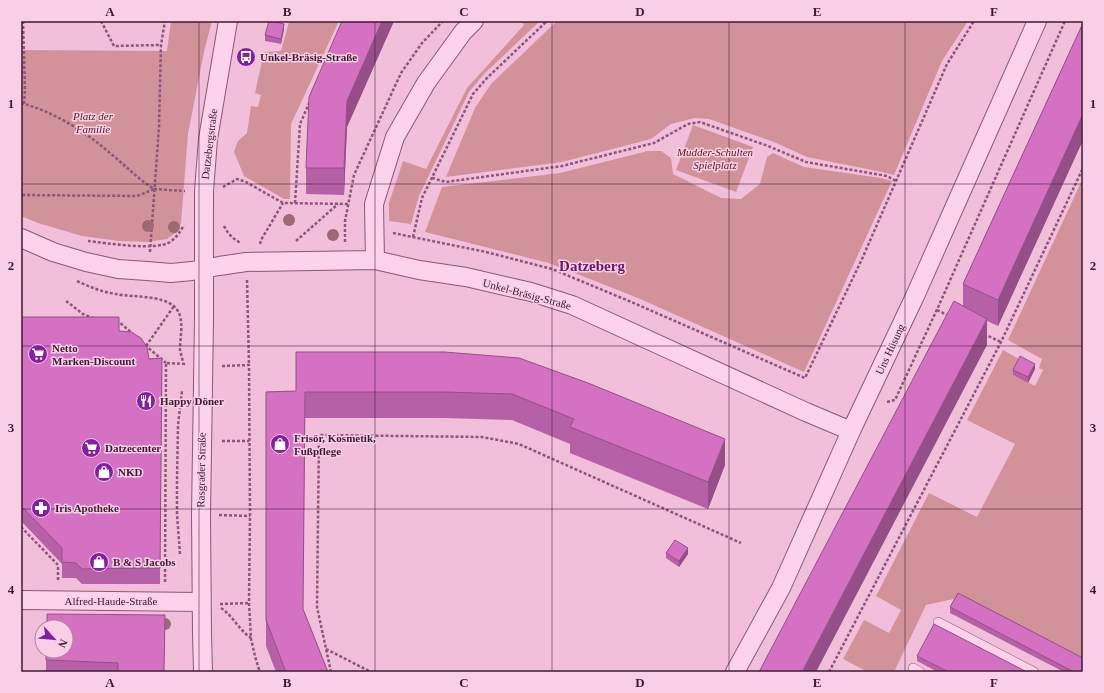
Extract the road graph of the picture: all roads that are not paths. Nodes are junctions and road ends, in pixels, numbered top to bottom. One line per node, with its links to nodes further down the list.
1 (228, 21): 6 (street, Datzebergstraße)
2 (474, 21): 5 (street)
3 (1037, 21): 7 (street, Uns Hüsung)
4 (21, 238): 6 (street, Unkel-Bräsig-Straße)
5 (375, 260): 6 (street, Unkel-Bräsig-Straße); 7 (street, Unkel-Bräsig-Straße)
6 (204, 269): 9 (street, Rasgrader Straße)
7 (850, 431): 12 (street, Uns Hüsung)
8 (21, 600): 9 (street, Alfred-Haude-Straße)
9 (201, 602): 11 (street, Rasgrader Straße)
10 (938, 622): 13 (lane)
11 (203, 672)
12 (735, 672)
13 (1034, 672)

